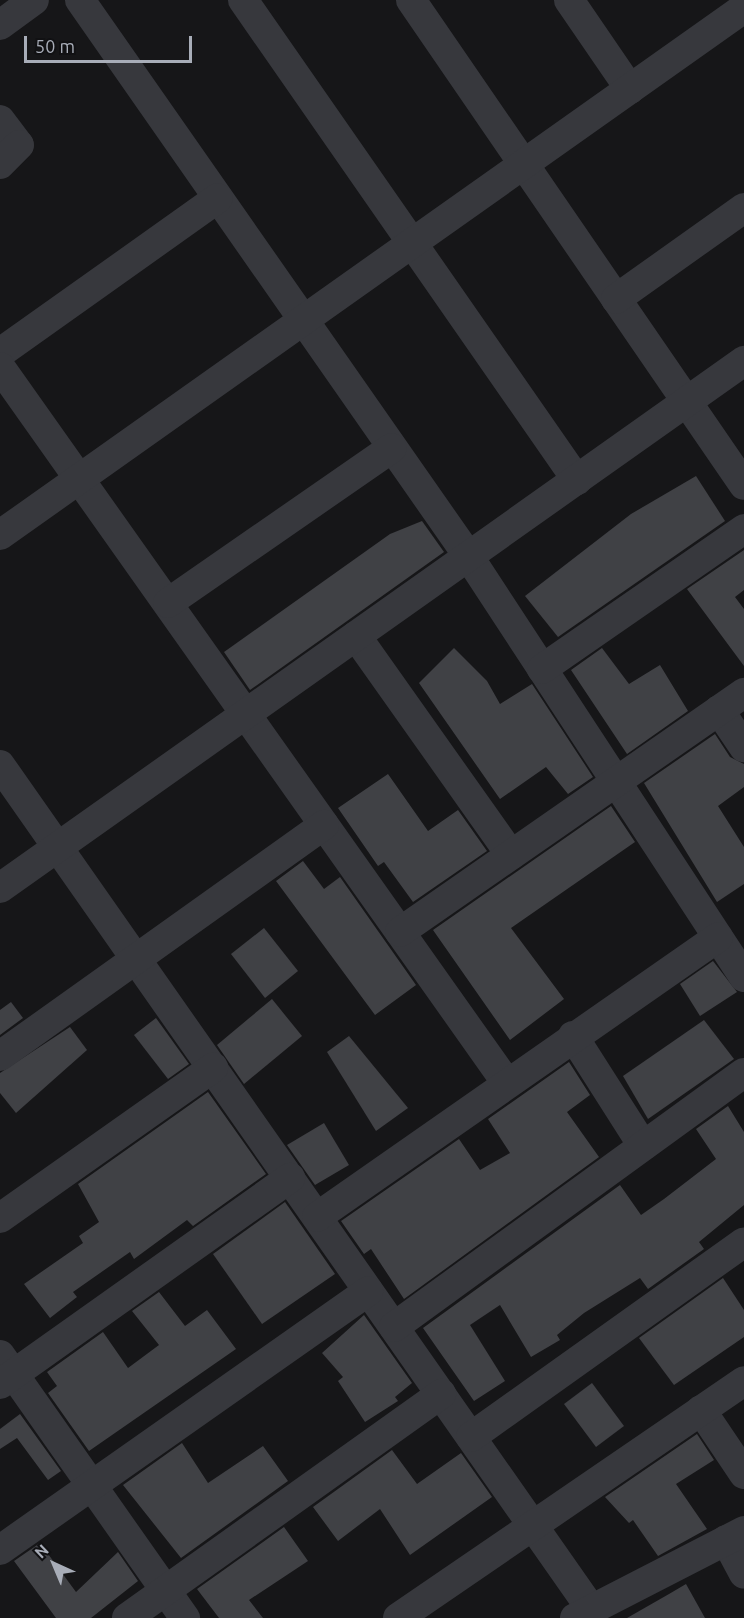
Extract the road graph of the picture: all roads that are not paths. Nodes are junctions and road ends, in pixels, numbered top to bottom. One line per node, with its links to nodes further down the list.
1 (34, 0): 7 (street)
2 (80, 0): 12 (street)
3 (243, 0): 14 (street)
4 (411, 0): 11 (street)
5 (569, 0): 8 (street)
6 (738, 12): 8 (street)
7 (0, 25)
8 (630, 89): 11 (street)
9 (0, 120): 10 (street)
10 (0, 164)
11 (524, 164): 14 (street); 15 (street)
12 (218, 198): 16 (street); 17 (street)
13 (744, 208): 15 (street)
14 (411, 244): 16 (street); 23 (street)
15 (616, 299): 20 (street)
16 (303, 320): 21 (street); 22 (street)
17 (0, 353)
18 (744, 361): 20 (street)
19 (0, 367): 22 (street)
20 (687, 402): 23 (street); 24 (street)
21 (392, 448): 27 (street); 28 (street)
22 (79, 479): 26 (street); 28 (street)
23 (577, 480): 27 (street)
24 (744, 485)
25 (744, 529): 30 (street)
26 (0, 535)
27 (469, 556): 29 (street); 30 (street)
28 (168, 603): 33 (street)
29 (356, 636): 33 (street); 39 (street)
30 (542, 669): 36 (street)
31 (744, 693): 32 (street)
32 (719, 710): 34 (street); 36 (street)
33 (246, 714): 37 (street); 38 (street)
34 (744, 747)
35 (0, 765): 38 (street)
36 (616, 782): 39 (street); 42 (street)
37 (324, 825): 41 (street); 43 (street)
38 (58, 848): 40 (street); 43 (street)
39 (511, 855): 41 (street)
40 (0, 888)
41 (400, 932): 49 (street)
42 (718, 938): 44 (street); 45 (street)
43 (136, 959): 46 (street); 47 (street)
44 (744, 977)
45 (573, 1036): 49 (street); 50 (street)
46 (0, 1056)
47 (213, 1068): 51 (street); 53 (street)
48 (744, 1073): 50 (street)
49 (506, 1082): 52 (street)
50 (643, 1146): 56 (street)
51 (290, 1178): 52 (street); 57 (street)
52 (317, 1217): 55 (street)
53 (0, 1218)
54 (744, 1242): 61 (street)
55 (368, 1291): 56 (street); 63 (street)
56 (394, 1327): 59 (street)
57 (4, 1371): 63 (street)
58 (744, 1381): 60 (street)
59 (441, 1394): 61 (street); 68 (street)
60 (701, 1410): 62 (street); 64 (street)
61 (471, 1437): 64 (street)
62 (744, 1474)
63 (92, 1486): 66 (street); 68 (street)
64 (533, 1526): 69 (street); 72 (street)
65 (735, 1536): 67 (street); 69 (street)
66 (0, 1550)
67 (744, 1574)
68 (165, 1590): 70 (street); 71 (street)
69 (584, 1614)
70 (127, 1618)
71 (185, 1618)
72 (398, 1618)

